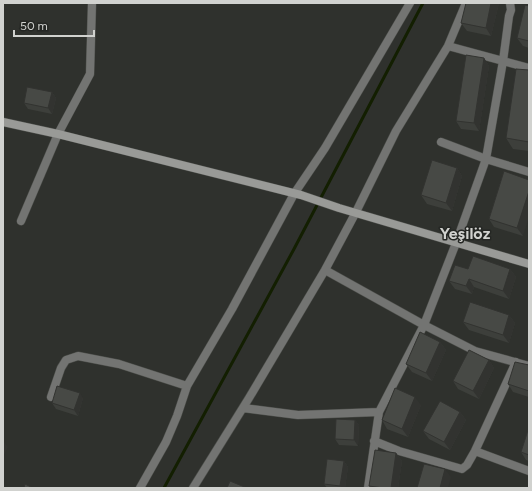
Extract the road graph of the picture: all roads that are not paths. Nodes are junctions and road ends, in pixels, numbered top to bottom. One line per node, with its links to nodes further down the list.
1 (92, 3): 9 (street)
2 (410, 3): 13 (street)
3 (466, 3): 5 (street)
4 (510, 3): 6 (street)
5 (448, 46): 6 (street); 14 (street)
6 (503, 61): 7 (street); 11 (street)
7 (529, 68)
8 (3, 122): 9 (street)
9 (58, 134): 13 (street); 15 (street)
10 (441, 142): 11 (street)
11 (486, 159): 12 (street); 16 (street)
12 (529, 172)
13 (298, 195): 14 (street); 22 (street)
14 (356, 212): 16 (street); 18 (street)
15 (21, 221)
16 (456, 243): 17 (street); 19 (street)
17 (529, 264)
18 (325, 270): 19 (street); 24 (street)
19 (424, 325): 20 (street); 25 (street)
20 (516, 362): 21 (street); 27 (street)
21 (529, 366)
22 (187, 386): 23 (street); 29 (street)
23 (51, 397)
24 (243, 408): 25 (street); 30 (street)
25 (379, 412): 26 (street)
26 (374, 441): 27 (street); 31 (street)
27 (475, 451): 28 (street)
28 (529, 471)
29 (140, 488)
30 (193, 488)
31 (368, 488)

